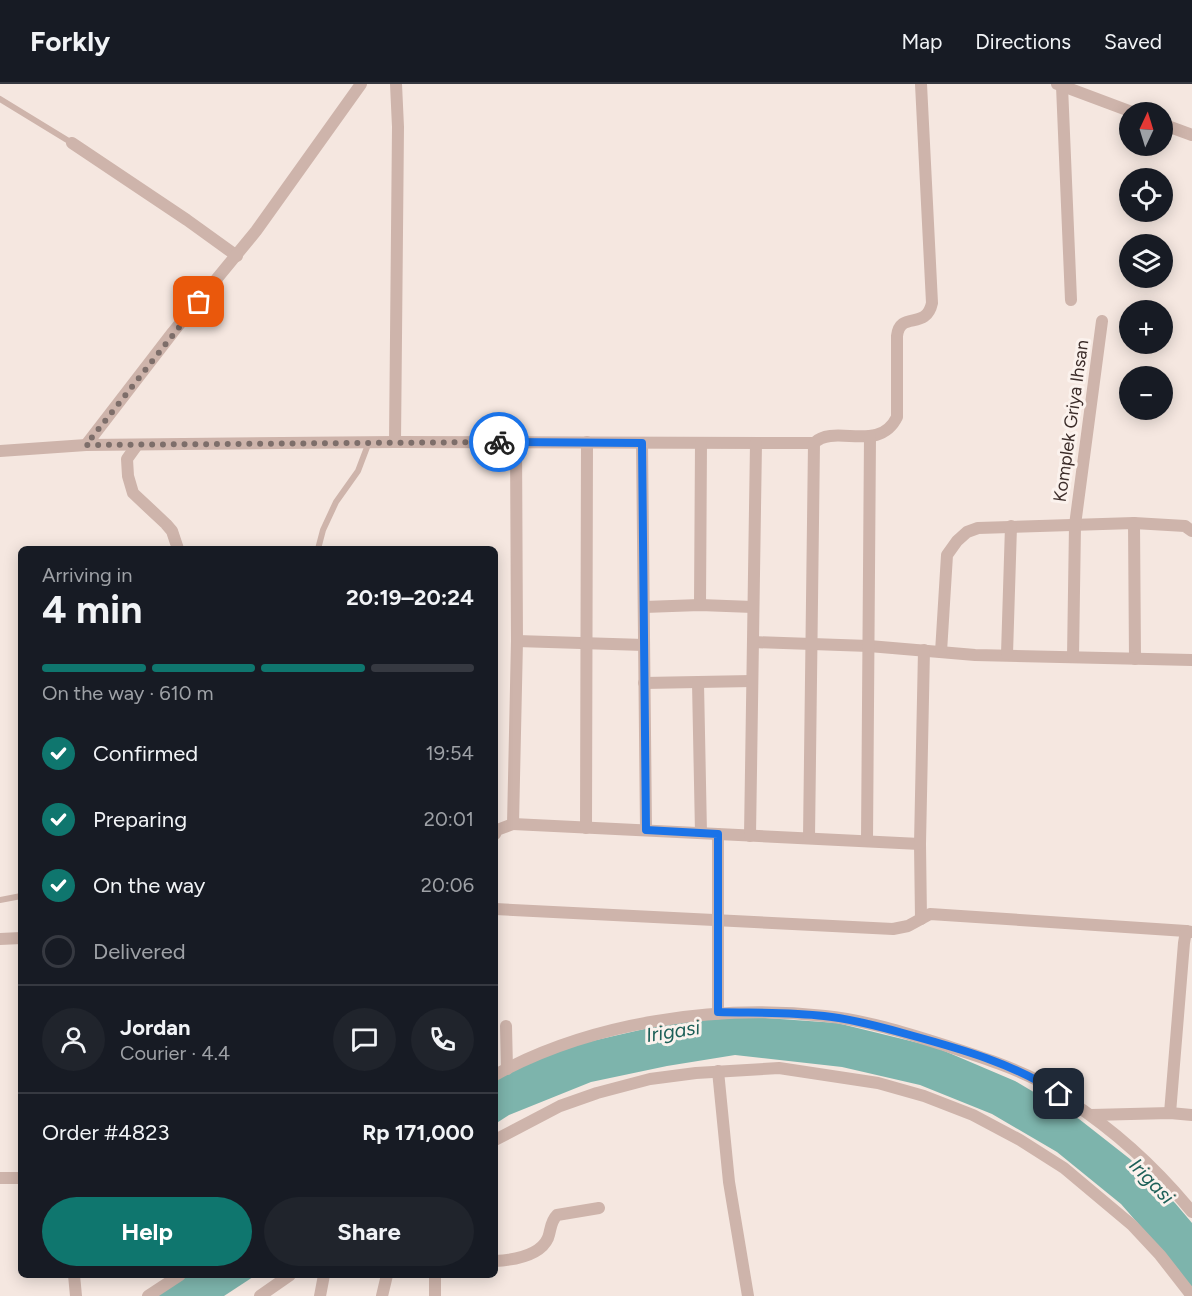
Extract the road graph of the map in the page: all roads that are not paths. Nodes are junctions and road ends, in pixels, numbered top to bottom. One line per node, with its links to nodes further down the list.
1 (361, 84): 10 (street)
2 (396, 84): 15 (street)
3 (921, 84): 13 (street)
4 (1064, 86): 6 (street); 11 (street)
5 (0, 99): 9 (lane)
6 (1119, 107)
7 (1173, 128): 8 (street)
8 (1192, 135)
9 (72, 143): 10 (street)
10 (237, 256): 22 (street)
11 (1071, 300)
12 (1102, 321): 26 (street, Komplek Griya Ihsan)
13 (870, 435): 21 (street); 39 (street)
14 (369, 442): 15 (street); 23 (street); 30 (lane)
15 (395, 442): 16 (street)
16 (516, 442): 17 (street); 34 (street)
17 (587, 442): 18 (street); 36 (street)
18 (642, 443): 19 (street); 32 (street)
19 (701, 443): 20 (street); 31 (street)
20 (756, 443): 21 (street); 33 (street)
21 (814, 443): 37 (street)
22 (86, 445): 23 (street); 24 (street)
23 (138, 445): 29 (street)
24 (0, 451)
25 (1134, 523): 26 (street); 28 (street); 44 (street)
26 (1075, 525): 27 (street); 43 (street, Komplek Griya Ihsan)
27 (1011, 526): 41 (street); 42 (street)
28 (1192, 531)
29 (177, 546)
30 (319, 546)
31 (700, 605): 32 (street); 33 (street)
32 (644, 607): 38 (street)
33 (753, 607): 35 (street)
34 (517, 641): 36 (street); 49 (street)
35 (753, 642): 37 (street); 46 (street)
36 (587, 643): 38 (street); 50 (street)
37 (811, 644): 39 (street); 56 (street)
38 (644, 645): 47 (street)
39 (868, 646): 40 (street); 57 (street)
40 (924, 650): 41 (street); 58 (street)
41 (941, 652): 42 (street)
42 (1007, 654): 43 (street)
43 (1073, 657): 44 (street)
44 (1135, 658): 45 (street)
45 (1192, 660)
46 (752, 681): 48 (street); 55 (street)
47 (644, 683): 48 (street); 52 (street)
48 (698, 683): 53 (street)
49 (513, 824): 50 (street); 51 (street)
50 (586, 828): 52 (street)
51 (498, 830)
52 (646, 830): 53 (street)
53 (701, 833): 54 (street)
54 (718, 834): 55 (street); 63 (street)
55 (750, 836): 56 (street)
56 (809, 838): 57 (street)
57 (867, 841): 58 (street)
58 (921, 844): 62 (street)
59 (18, 897): 60 (lane)
60 (0, 900)
61 (498, 909): 63 (street)
62 (921, 919): 63 (street); 64 (street)
63 (717, 920): 67 (street)
64 (1189, 931): 68 (street)
65 (18, 938): 66 (street)
66 (0, 939)
67 (718, 1012): 70 (street); 74 (street)
68 (1186, 1016): 73 (street)
69 (506, 1026): 70 (street)
70 (507, 1069): 72 (street)
71 (718, 1071): 76 (street); 94 (street); 95 (street)
72 (498, 1074)
73 (1170, 1113): 74 (street); 75 (street)
74 (1091, 1115): 80 (street)
75 (1192, 1115)
76 (498, 1138)
77 (0, 1178): 78 (street)
78 (18, 1178)
79 (599, 1208): 81 (street)
80 (1192, 1212)
81 (498, 1261)
82 (74, 1278): 88 (street)
83 (175, 1278): 89 (street)
84 (287, 1278): 90 (street)
85 (323, 1278): 91 (street)
86 (386, 1278): 92 (street)
87 (436, 1278): 93 (street)
88 (76, 1296)
89 (148, 1296)
90 (260, 1296)
91 (320, 1296)
92 (382, 1296)
93 (435, 1296)
94 (748, 1296)
95 (1192, 1296)

